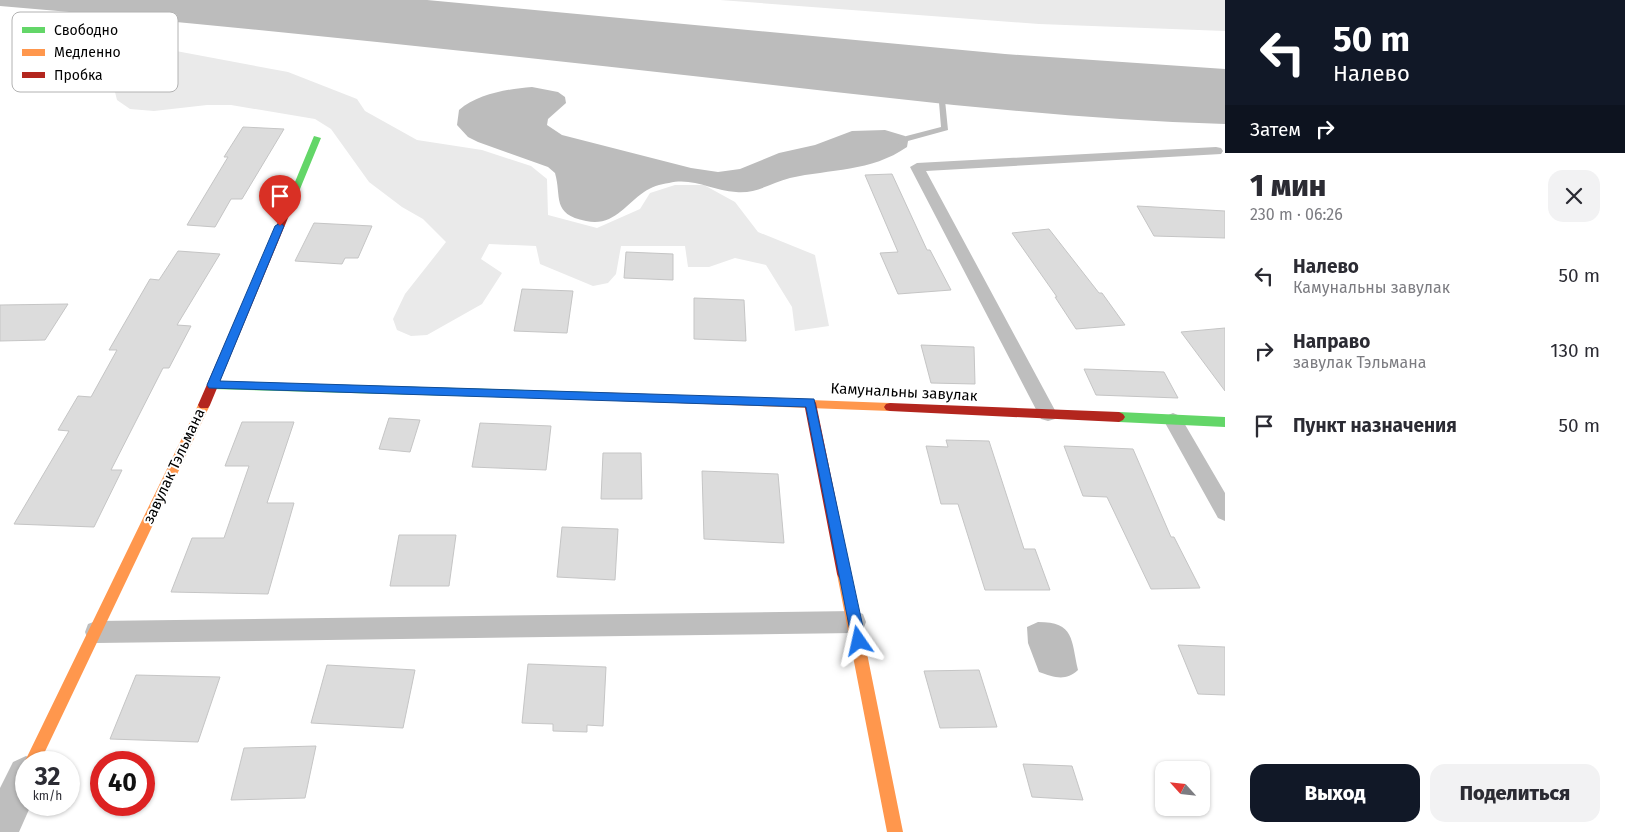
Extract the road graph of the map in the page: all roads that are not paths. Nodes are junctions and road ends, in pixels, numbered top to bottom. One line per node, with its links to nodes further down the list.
1 (317, 138): 3 (street, завулак Тэльмана)
2 (1216, 151): 5 (lane)
3 (213, 385): 4 (street, Камунальны завулак); 10 (street, завулак Тэльмана)
4 (810, 403): 5 (street, Камунальны завулак); 9 (street)
5 (1048, 414): 6 (street, Камунальны завулак)
6 (1173, 421): 7 (street, Камунальны завулак); 8 (lane)
7 (1225, 422)
8 (1225, 512)
9 (855, 622): 10 (lane); 14 (street)
10 (96, 632): 11 (street, завулак Тэльмана)
11 (37, 751)
12 (15, 798): 13 (street)
13 (0, 829)
14 (895, 832)

